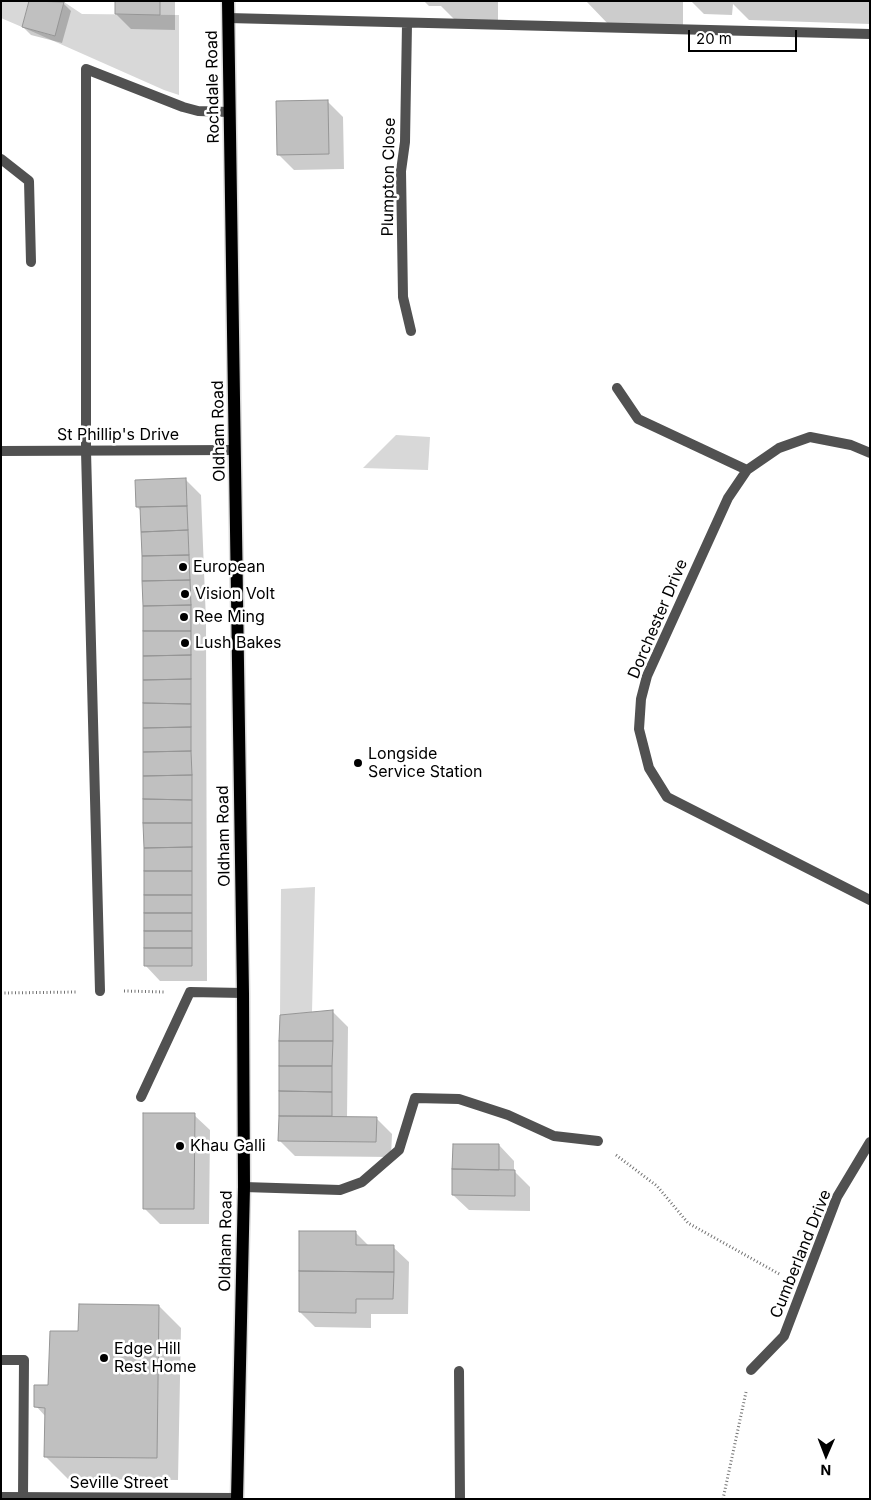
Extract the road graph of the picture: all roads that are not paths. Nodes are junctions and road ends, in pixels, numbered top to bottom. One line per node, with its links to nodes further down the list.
1 (228, 1): 2 (main road, Rochdale Road)
2 (228, 18): 3 (street); 5 (main road, Rochdale Road)
3 (407, 24): 4 (street); 9 (street, Plumpton Close)
4 (870, 34)
5 (230, 112): 7 (main road, Rochdale Road); 13 (street)
6 (1, 159): 8 (street)
7 (230, 173): 11 (main road, Oldham Road)
8 (31, 262)
9 (411, 331)
10 (617, 388): 15 (street)
11 (235, 450): 13 (street, St Phillip's Drive); 18 (main road, Oldham Road)
12 (1, 451): 13 (street, St Phillip's Drive)
13 (86, 451): 17 (street)
14 (870, 453): 15 (street, Dorchester Drive)
15 (747, 470): 16 (street, Dorchester Drive)
16 (870, 900)
17 (100, 991)
18 (243, 993): 19 (street); 22 (main road, Oldham Road)
19 (141, 1097)
20 (598, 1141): 22 (street)
21 (870, 1142): 24 (street, Cumberland Drive)
22 (244, 1187): 29 (main road, Oldham Road)
23 (1, 1360): 27 (street)
24 (751, 1370)
25 (459, 1371): 30 (street)
26 (1, 1497): 27 (street, Seville Street)
27 (23, 1497): 28 (street, Seville Street)
28 (104, 1498): 29 (street, Seville Street)
29 (236, 1499)
30 (460, 1499)

